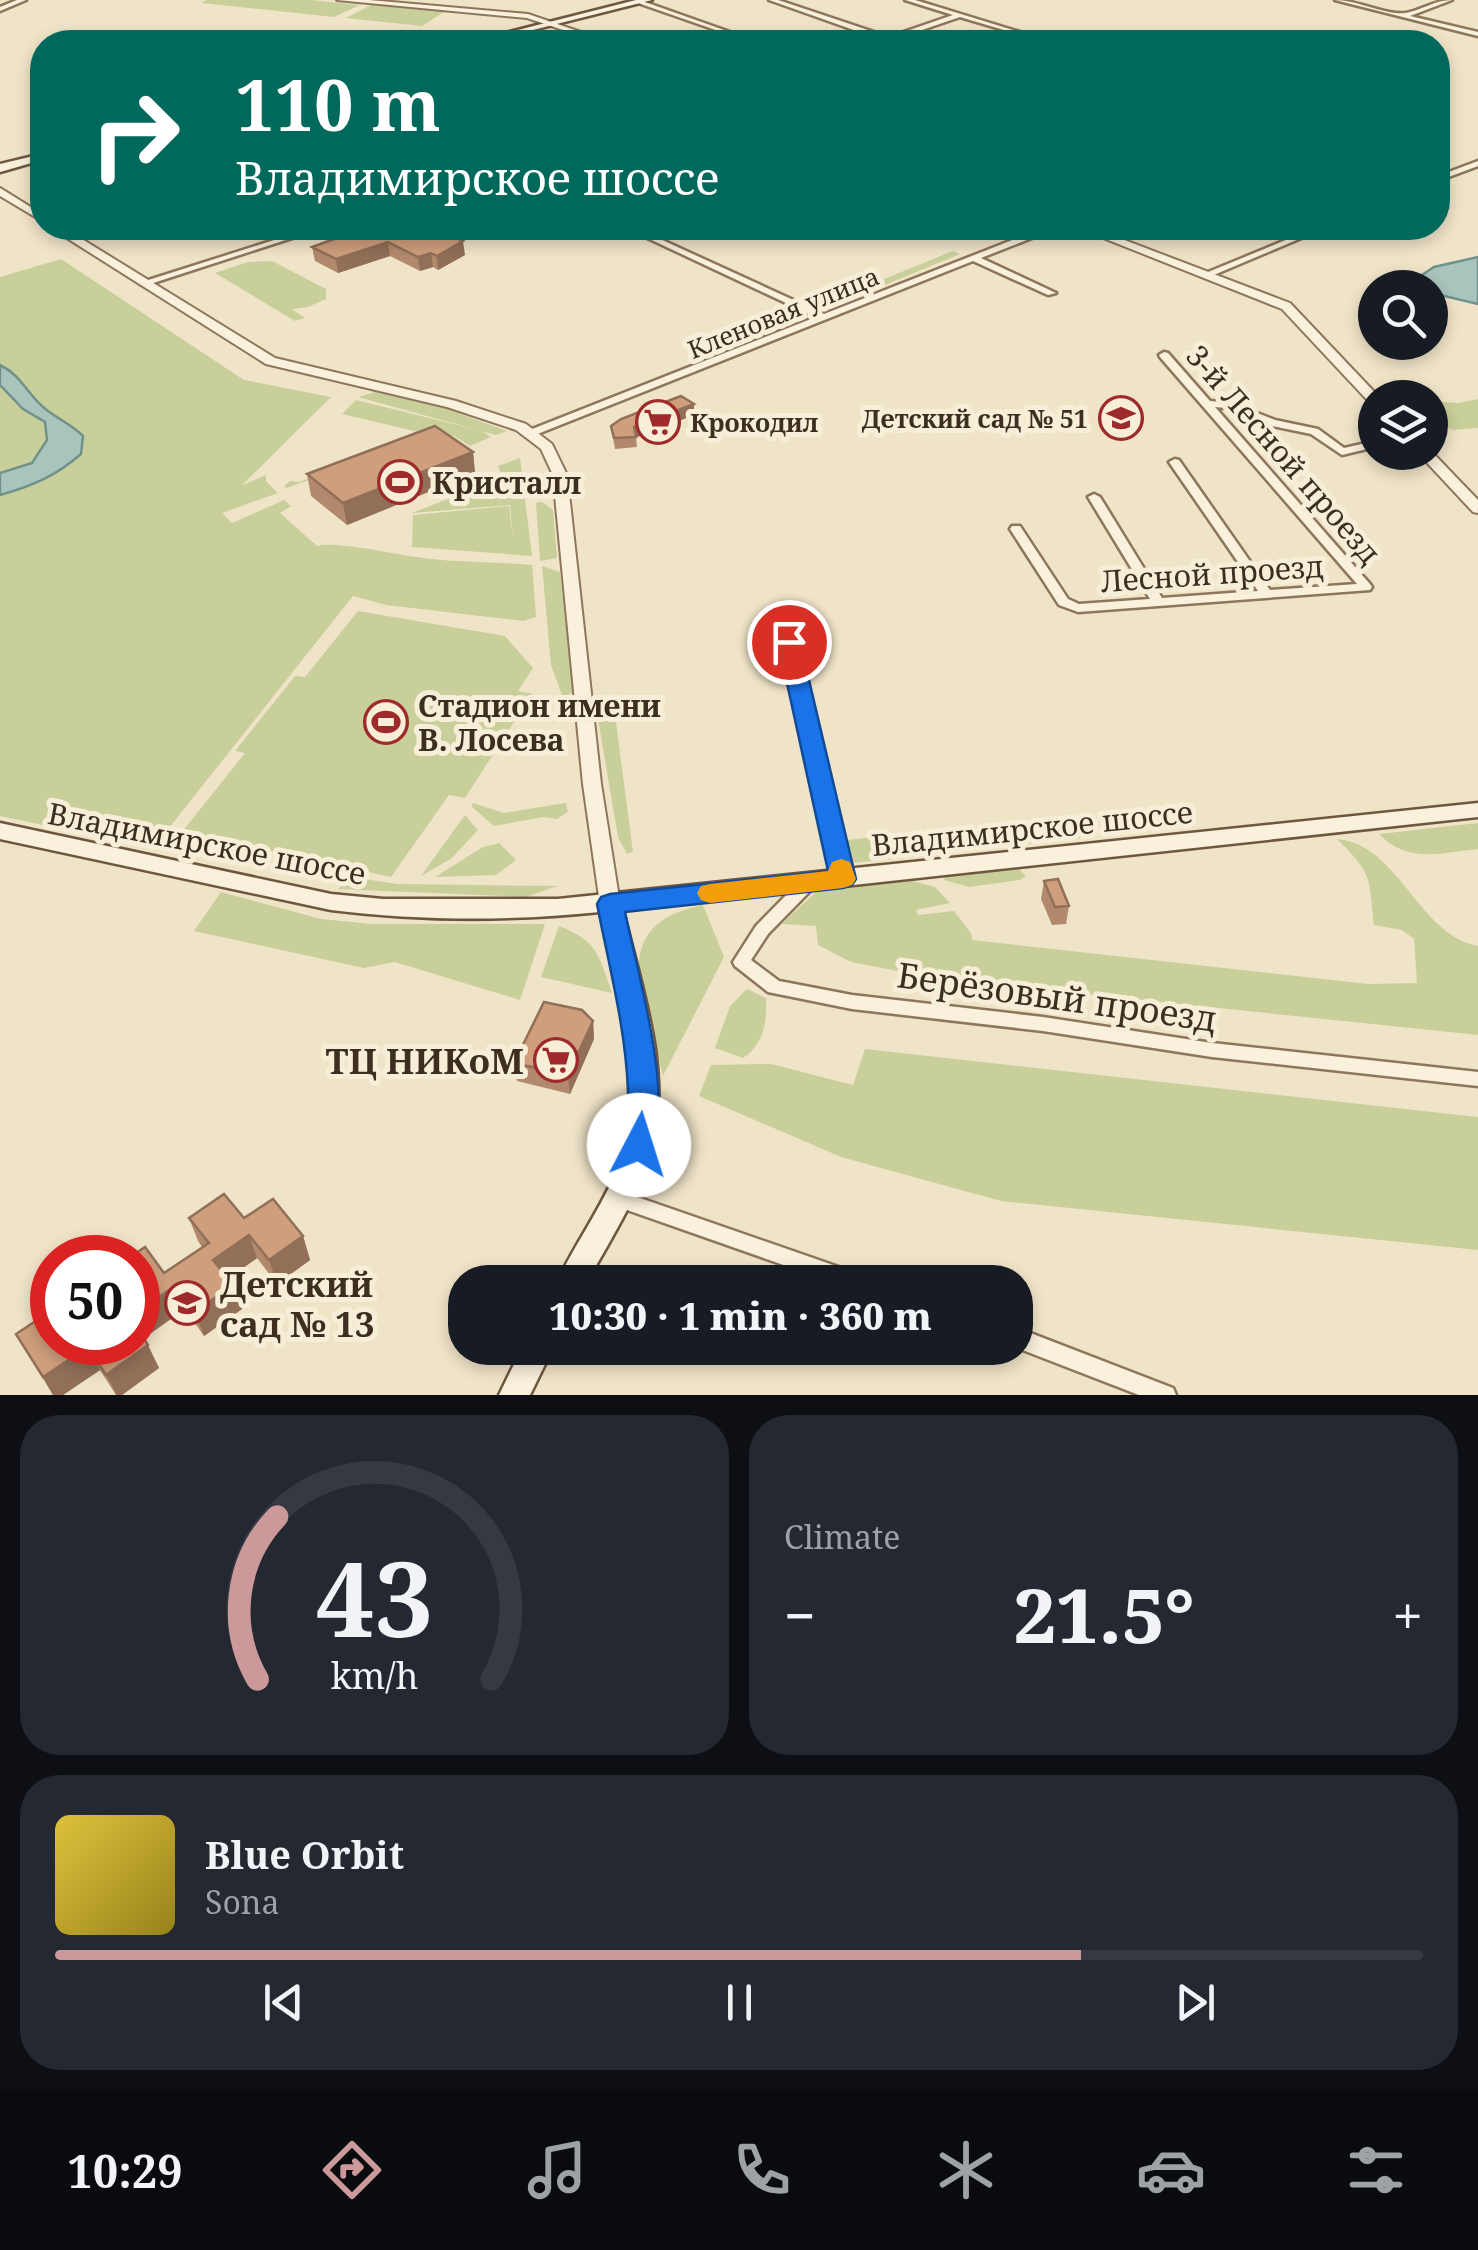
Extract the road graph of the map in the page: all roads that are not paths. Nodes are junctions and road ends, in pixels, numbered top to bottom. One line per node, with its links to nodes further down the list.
1 (23, 0): 8 (street)
2 (341, 0): 11 (street)
3 (772, 0): 15 (street)
4 (908, 0): 9 (street)
5 (1338, 0): 10 (street)
6 (1448, 0): 10 (street)
7 (643, 1): 11 (main road); 14 (street)
8 (0, 9)
9 (959, 16): 16 (street); 17 (street)
10 (1403, 16): 18 (street)
11 (553, 22): 12 (main road); 13 (street)
12 (522, 30)
13 (574, 30)
14 (722, 30)
15 (853, 30)
16 (925, 30)
17 (1007, 30)
18 (1478, 34)
19 (30, 160): 21 (main road)
20 (1478, 162): 22 (street)
21 (0, 168)
22 (1450, 174)
23 (0, 191): 24 (street)
24 (30, 210)
25 (76, 240): 33 (street)
26 (280, 240): 33 (street)
27 (656, 240): 35 (street)
28 (1019, 240): 31 (street, Кленовая улица)
29 (1116, 240): 32 (street)
30 (1290, 240): 32 (street)
31 (974, 258): 34 (street); 35 (street, Кленовая улица)
32 (1206, 274): 37 (street)
33 (144, 283): 39 (street)
34 (1052, 293)
35 (824, 317): 39 (street, Кленовая улица)
36 (1164, 354): 38 (street, 3-й Лесной проезд)
37 (1358, 381)
38 (1210, 404): 40 (street); 46 (street, 3-й Лесной проезд)
39 (532, 433): 54 (street)
40 (1358, 448)
41 (1175, 462): 47 (street)
42 (1441, 470): 44 (street)
43 (1094, 497): 48 (street)
44 (1478, 510)
45 (1016, 529): 48 (street, Лесной проезд)
46 (1366, 587): 47 (street, Лесной проезд)
47 (1266, 593): 48 (street, Лесной проезд)
48 (1159, 603)
49 (789, 642): 52 (street)
50 (1478, 810): 52 (main road, Владимирское шоссе)
51 (0, 830): 54 (main road, Владимирское шоссе)
52 (843, 879): 53 (main road, Владимирское шоссе)
53 (810, 882): 54 (main road, Владимирское шоссе); 55 (street, Берёзовый проезд)
54 (610, 904): 56 (main road)
55 (1478, 1079)
56 (616, 1198): 57 (main road); 58 (street)
57 (581, 1265)
58 (807, 1265)
59 (1033, 1344): 62 (street)
60 (529, 1365): 61 (main road)
61 (514, 1395)
62 (1165, 1395)

